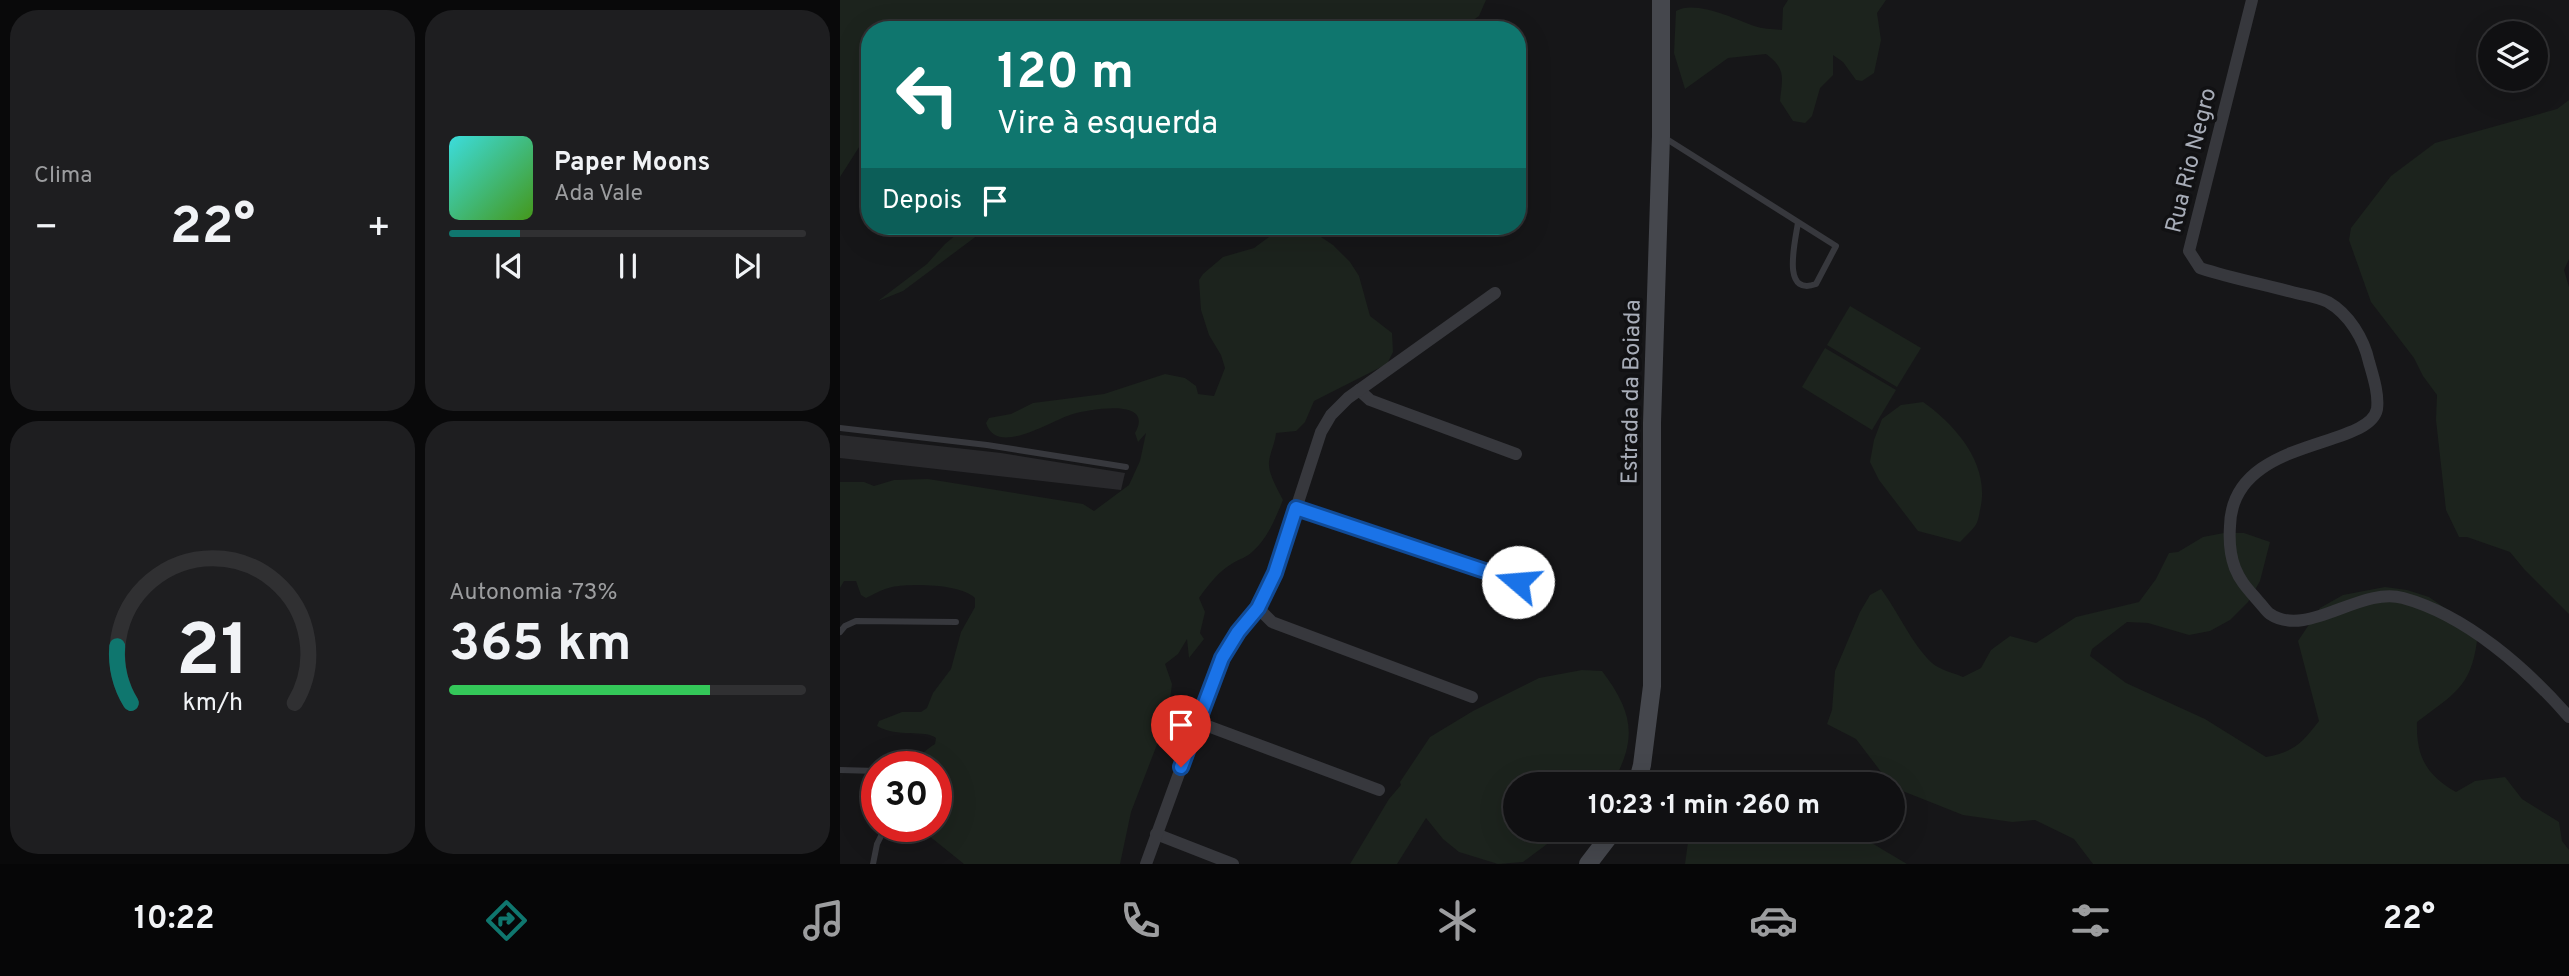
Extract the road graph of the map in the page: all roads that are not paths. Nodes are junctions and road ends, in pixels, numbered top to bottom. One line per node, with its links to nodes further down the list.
1 (1661, 0): 3 (main road, Estrada da Boiada)
2 (2252, 0): 16 (street, Rua Rio Negro)
3 (1661, 136): 4 (lane); 20 (main road, Estrada da Boiada)
4 (1798, 222): 4 (lane)
5 (1494, 293): 6 (street)
6 (1359, 390): 8 (street); 10 (street)
7 (840, 428): 9 (lane)
8 (1516, 454)
9 (1126, 467)
10 (1296, 508): 11 (street); 12 (street)
11 (1518, 582)
12 (1258, 608): 15 (street); 17 (street)
13 (956, 622): 14 (lane)
14 (840, 632)
15 (1472, 697)
16 (2569, 717)
17 (1197, 722): 21 (street); 22 (street)
18 (840, 770): 19 (lane)
19 (861, 771)
20 (1640, 772)
21 (1379, 790)
22 (1156, 834): 26 (street); 27 (street)
23 (878, 842): 25 (lane)
24 (1605, 842): 28 (main road)
25 (873, 864)
26 (1146, 864)
27 (1233, 864)
28 (1588, 864)

